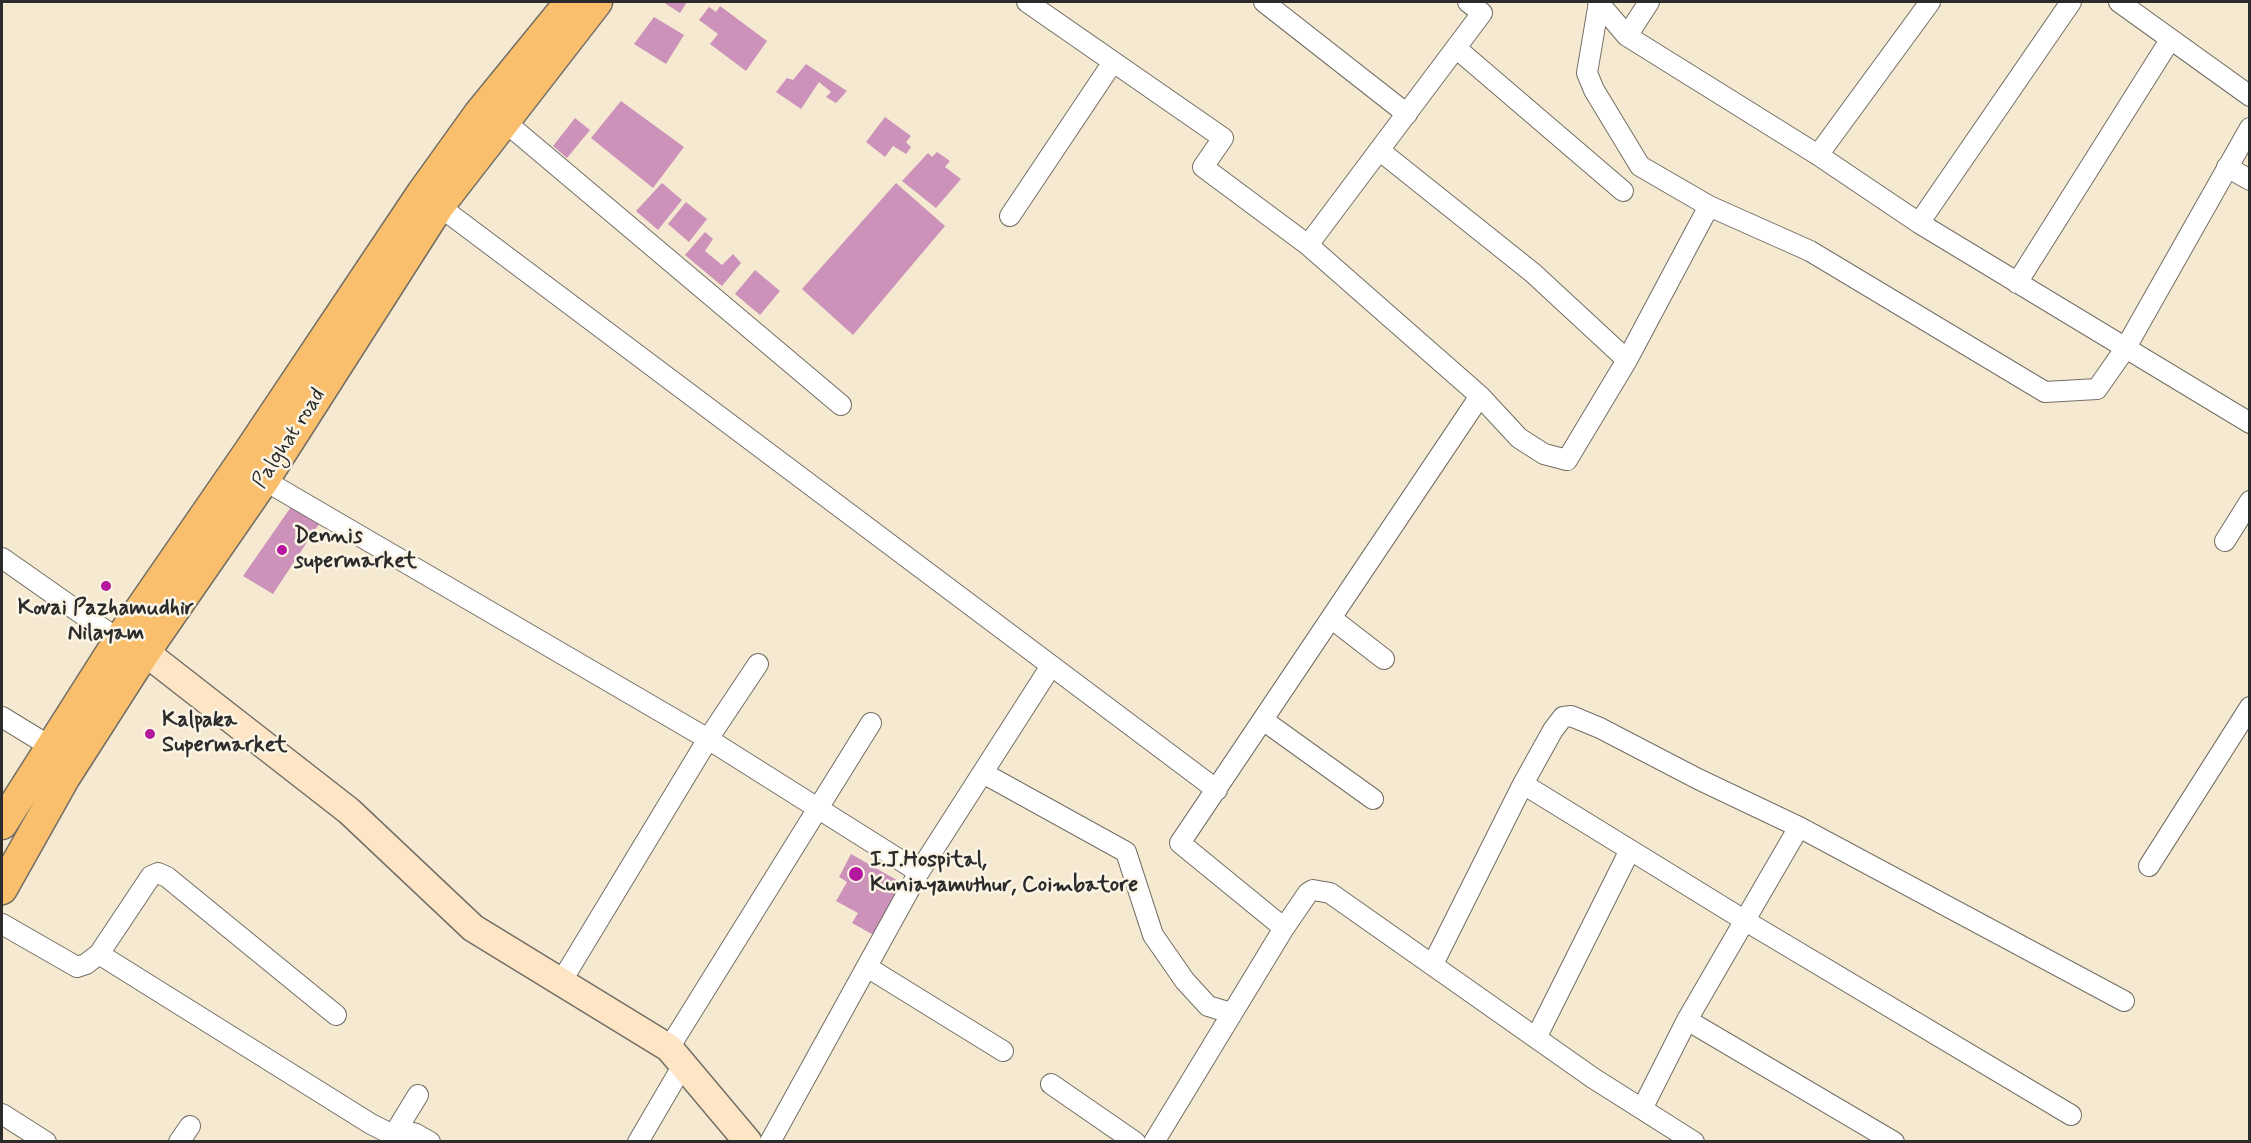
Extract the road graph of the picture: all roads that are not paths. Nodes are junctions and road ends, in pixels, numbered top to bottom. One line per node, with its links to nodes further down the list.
1 (570, 2): 40 (main road, Palghat road)
2 (597, 2): 17 (main road, Palghat road)
3 (1027, 2): 14 (street)
4 (1264, 2): 16 (street)
5 (1468, 2): 13 (street)
6 (1599, 2): 11 (street); 25 (street)
7 (1649, 2): 11 (street)
8 (1930, 2): 20 (street)
9 (2071, 2): 27 (street)
10 (2119, 2): 12 (street)
11 (1627, 36): 20 (street)
12 (2170, 40): 15 (street); 29 (street)
13 (1456, 48): 16 (street); 23 (street)
14 (1113, 62): 26 (street); 28 (street)
15 (2250, 96)
16 (1407, 114): 19 (street)
17 (504, 121): 24 (main road, Palghat road); 33 (street)
18 (2250, 128): 21 (street)
19 (1379, 150): 28 (street); 31 (street)
20 (1818, 155): 27 (street)
21 (2227, 167): 22 (street); 30 (street)
22 (2250, 180)
23 (1623, 191)
24 (439, 206): 35 (main road, Palghat road); 43 (street)
25 (1709, 206): 30 (street); 31 (street)
26 (1010, 216)
27 (1919, 223): 29 (street)
28 (1308, 245): 32 (street)
29 (2017, 283): 30 (street)
30 (2125, 348): 34 (street)
31 (1627, 360): 32 (street)
32 (1480, 396): 39 (street)
33 (841, 405)
34 (2250, 423)
35 (264, 480): 40 (main road, Palghat road); 48 (street)
36 (2250, 501): 37 (street)
37 (2225, 541)
38 (2, 558): 40 (street)
39 (1331, 618): 41 (street); 46 (street)
40 (132, 646): 49 (main road, Palghat road); 60 (main road, Palghat road); 67 (street)
41 (1384, 659)
42 (758, 664): 48 (street)
43 (1051, 666): 50 (street); 52 (street)
44 (2250, 707): 58 (street)
45 (2, 717): 49 (street)
46 (1263, 720): 52 (street); 53 (street)
47 (871, 723): 54 (street)
48 (708, 739): 54 (street); 67 (street)
49 (51, 747): 55 (main road, Palghat road)
50 (982, 773): 59 (street); 69 (street)
51 (1523, 784): 56 (street); 57 (street); 65 (street)
52 (1217, 789): 63 (street)
53 (1373, 799)
54 (818, 808): 59 (street); 74 (street)
55 (2, 824)
56 (1799, 827): 61 (street); 68 (street)
57 (1630, 850): 61 (street); 72 (street)
58 (2149, 866)
59 (919, 872): 66 (street)
60 (2, 889)
61 (1744, 920): 71 (street); 79 (street)
62 (2, 924): 64 (street)
63 (1284, 928): 65 (street); 69 (street)
64 (99, 954): 70 (street); 80 (street)
65 (1433, 964): 72 (street)
66 (867, 967): 73 (street); 85 (street)
67 (561, 982): 74 (street)
68 (2124, 1001)
69 (1231, 1013): 87 (street)
70 (336, 1015)
71 (1687, 1020): 77 (street); 89 (street)
72 (1536, 1038): 77 (street)
73 (1003, 1051)
74 (676, 1057): 83 (street); 84 (street)
75 (1051, 1083): 86 (street)
76 (418, 1095): 80 (street)
77 (1642, 1109): 88 (street)
78 (2, 1114): 81 (street)
79 (2071, 1114)
80 (396, 1131): 82 (street)
81 (46, 1142)
82 (430, 1142)
83 (638, 1142)
84 (748, 1142)
85 (770, 1142)
86 (1135, 1142)
87 (1154, 1142)
88 (1694, 1142)
89 (1894, 1142)

